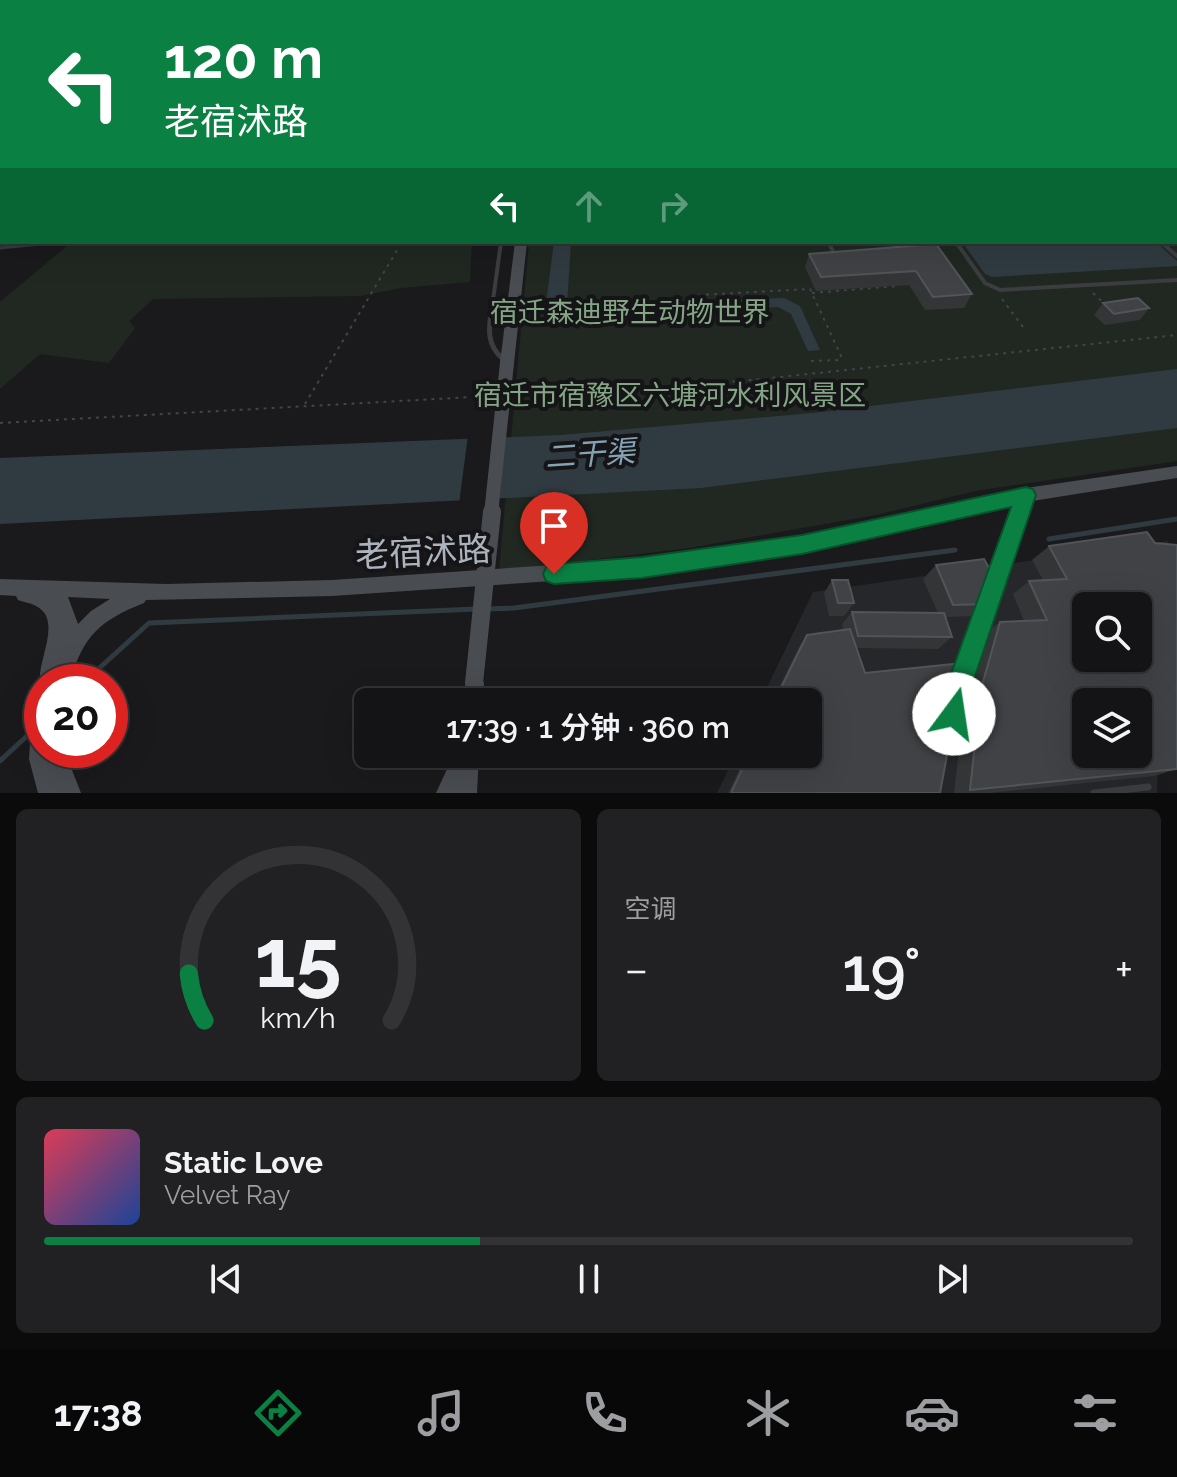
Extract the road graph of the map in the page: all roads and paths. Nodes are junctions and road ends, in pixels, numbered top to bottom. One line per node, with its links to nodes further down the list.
1 (401, 244): 20 (path)
2 (501, 244): 17 (lane)
3 (521, 244): 17 (main road)
4 (829, 244): 6 (lane)
5 (957, 244): 10 (lane)
6 (837, 259)
7 (1177, 280): 9 (lane)
8 (897, 283): 11 (path)
9 (1086, 286): 10 (lane); 13 (path)
10 (994, 289): 14 (path)
11 (811, 293): 12 (path); 16 (path)
12 (698, 295)
13 (1110, 309)
14 (1023, 327)
15 (1177, 335): 18 (path)
16 (810, 361)
17 (507, 363): 30 (main road, bridge)
18 (511, 395)
19 (496, 396): 20 (path)
20 (305, 405): 21 (path)
21 (0, 423)
22 (1177, 472): 23 (main road, 老宿沭路)
23 (1026, 495): 26 (main road, 老宿沭路); 31 (lane)
24 (0, 588): 25 (main road, 老宿沭路); 28 (main road)
25 (54, 591): 26 (main road, 老宿沭路); 27 (main road)
26 (166, 592): 27 (main road)
27 (67, 655): 29 (main road)
28 (51, 664)
29 (65, 664)
30 (474, 688)
31 (956, 703)
32 (42, 768): 37 (main road)
33 (61, 768): 38 (main road)
34 (460, 768): 39 (main road)
35 (467, 768): 40 (main road)
36 (1148, 787): 41 (lane)
37 (49, 793)
38 (70, 793)
39 (447, 793)
40 (466, 793)
41 (1094, 793)

